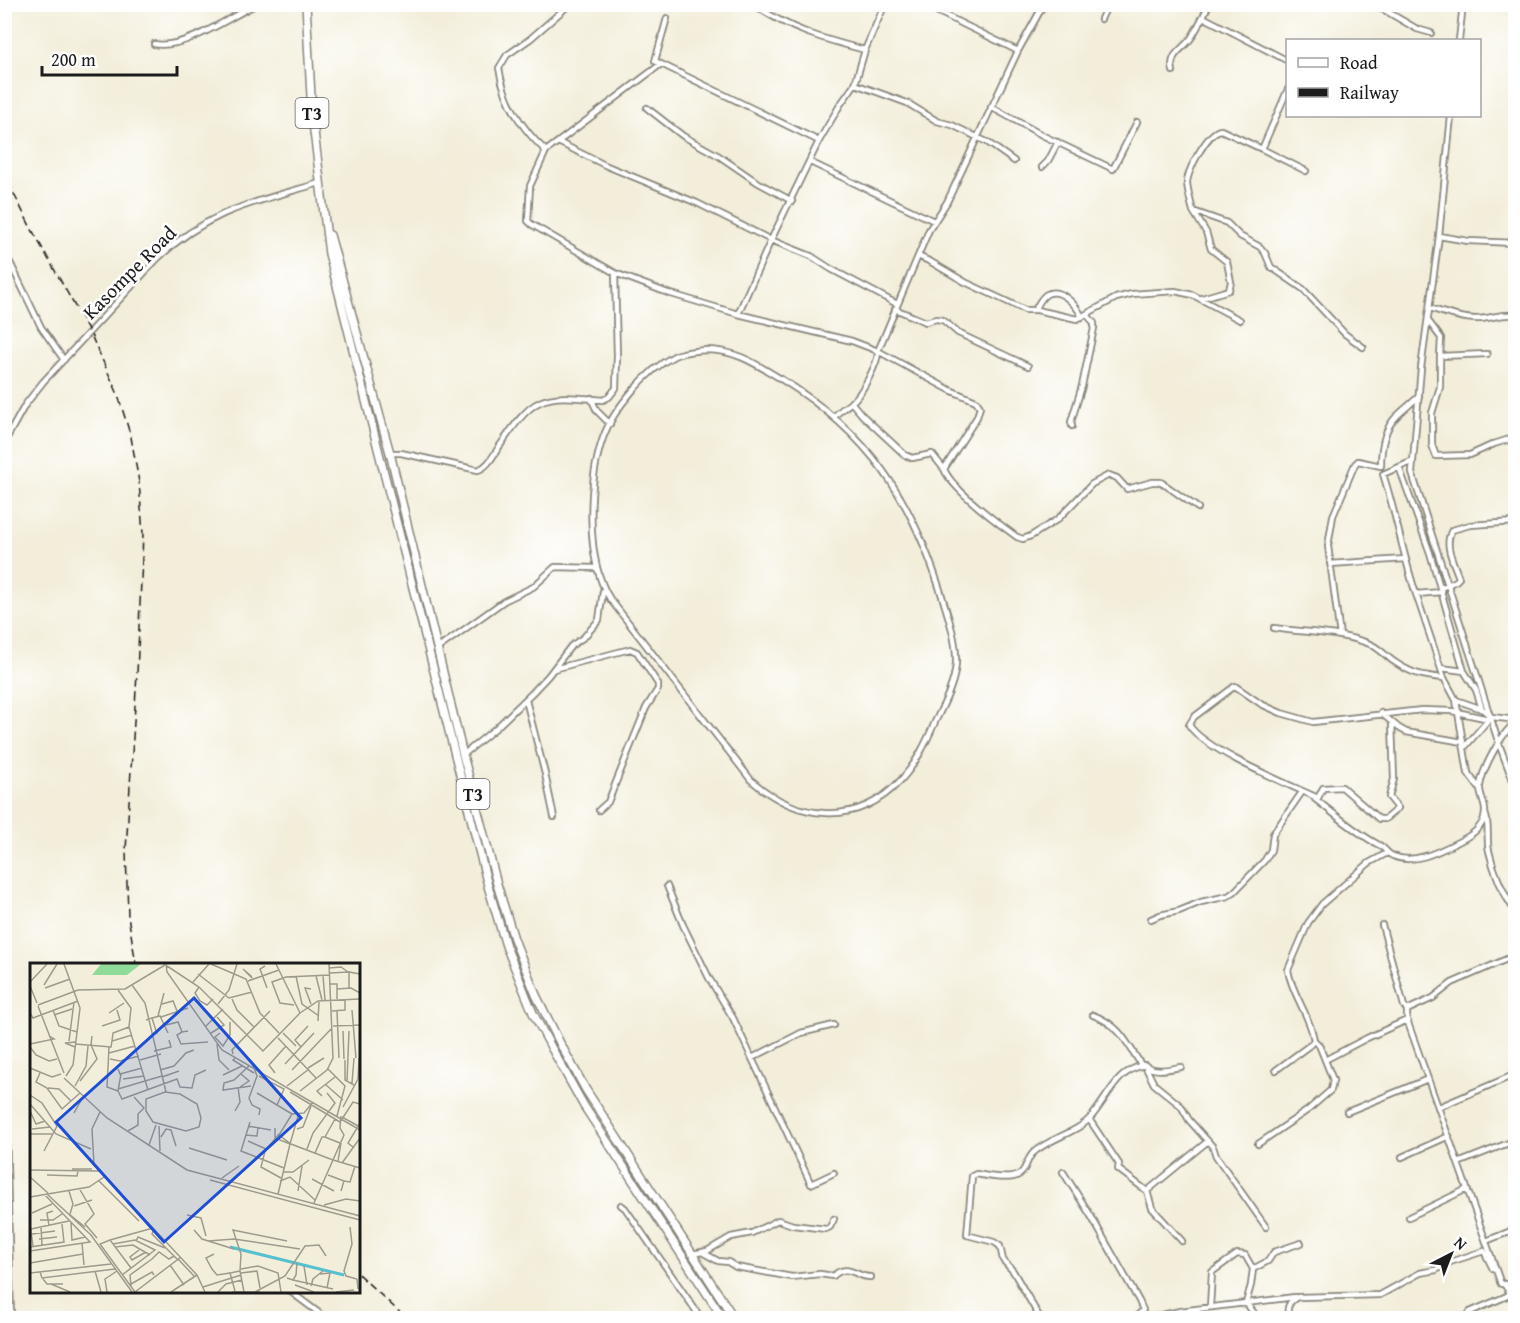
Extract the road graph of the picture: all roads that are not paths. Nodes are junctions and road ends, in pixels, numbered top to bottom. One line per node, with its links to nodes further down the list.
1 (257, 4): 17 (street)
2 (306, 4): 39 (highway, T3)
3 (570, 4): 34 (street)
4 (753, 4): 18 (street)
5 (885, 4): 18 (street)
6 (922, 4): 19 (street)
7 (1044, 4): 19 (street)
8 (1108, 4): 14 (street)
9 (1209, 4): 12 (street)
10 (1374, 4): 15 (street)
11 (1463, 4): 16 (street)
12 (1203, 17): 20 (street); 22 (street)
13 (667, 18): 21 (street)
14 (1101, 19)
15 (1431, 33)
16 (1459, 39)
17 (154, 44)
18 (865, 50): 23 (street)
19 (1018, 51): 25 (street)
20 (1286, 60)
21 (661, 64): 30 (street); 31 (street)
22 (1173, 71)
23 (855, 84): 29 (street); 30 (street)
24 (1286, 91): 33 (street)
25 (990, 107): 29 (street); 32 (street)
26 (647, 108): 40 (street)
27 (1451, 117): 44 (street)
28 (1137, 122): 32 (street)
29 (976, 137): 35 (street); 43 (street)
30 (819, 141): 36 (street)
31 (558, 142): 34 (street); 45 (street)
32 (1058, 142): 37 (street)
33 (1262, 149): 38 (street); 41 (street)
34 (546, 151): 49 (street)
35 (1014, 161)
36 (810, 162): 40 (street); 43 (street)
37 (1042, 167)
38 (1306, 171)
39 (320, 183): 42 (highway, T3); 64 (street, Kasompe Road)
40 (792, 201): 45 (street)
41 (1193, 211): 50 (street); 60 (street)
42 (326, 221): 74 (highway, T3); 167 (highway, T3)
43 (934, 221): 48 (street)
44 (1439, 236): 46 (street); 52 (street)
45 (771, 240): 51 (street); 55 (street)
46 (1515, 243)
47 (4, 250): 64 (street)
48 (918, 256): 51 (street); 53 (street)
49 (615, 273): 55 (street); 67 (street)
50 (1201, 298): 54 (street); 58 (street)
51 (896, 306): 61 (street); 65 (street)
52 (1430, 308): 56 (street); 59 (street)
53 (1035, 310): 57 (street); 57 (street)
54 (1090, 312): 57 (street); 71 (street)
55 (738, 314): 61 (street)
56 (1515, 315)
57 (1083, 317)
58 (1240, 320)
59 (1428, 322): 63 (street); 66 (street)
60 (1363, 347)
61 (878, 351): 68 (street); 77 (street)
62 (1487, 354): 63 (street)
63 (1440, 356): 72 (street)
64 (64, 360): 73 (street, Kasompe Road)
65 (1028, 366)
66 (1419, 396): 75 (street); 81 (street)
67 (591, 398): 70 (street); 74 (street)
68 (851, 402): 69 (street); 77 (street)
69 (834, 417): 70 (street); 84 (street)
70 (610, 424): 82 (street)
71 (1072, 426)
72 (1515, 437)
73 (4, 443)
74 (390, 453): 89 (highway, T3)
75 (1412, 462): 76 (street); 83 (street)
76 (1399, 467): 80 (street); 85 (street)
77 (944, 469): 78 (street)
78 (1198, 508)
79 (1515, 522): 83 (street)
80 (1405, 559): 81 (street); 86 (street)
81 (1330, 564): 88 (street)
82 (596, 568): 84 (street); 89 (street)
83 (1448, 585): 85 (street); 99 (street)
84 (604, 588): 91 (street)
85 (1441, 590): 86 (street); 92 (street)
86 (1416, 594): 90 (street)
87 (1274, 628): 88 (street)
88 (1340, 636): 93 (street)
89 (437, 649): 105 (highway, T3)
90 (1441, 668): 92 (street); 93 (street)
91 (554, 669): 94 (street); 109 (street)
92 (1464, 671): 96 (street)
93 (1444, 678): 95 (street)
94 (525, 700): 105 (street); 111 (street)
95 (1456, 700): 96 (street); 97 (street)
96 (1482, 710): 99 (street)
97 (1458, 712): 98 (street); 99 (street); 102 (street)
98 (1381, 713): 101 (street); 108 (street)
99 (1490, 717): 100 (street); 103 (street); 104 (street)
100 (1515, 722): 103 (street)
101 (1392, 723): 102 (street); 108 (street)
102 (1463, 742): 104 (street)
103 (1499, 744): 106 (street); 107 (street)
104 (1464, 748): 106 (street)
105 (464, 755): 155 (highway, T3)
106 (1479, 788): 110 (street)
107 (1515, 789)
108 (1304, 792): 112 (street); 115 (street)
109 (599, 810)
110 (1485, 813): 112 (street); 114 (street)
111 (554, 817)
112 (1387, 853): 122 (street)
113 (667, 886): 124 (street)
114 (1515, 913)
115 (1151, 920)
116 (1382, 925): 118 (street)
117 (1515, 955): 118 (street)
118 (1407, 1010): 120 (street)
119 (1093, 1015): 126 (street)
120 (1407, 1020): 125 (street); 130 (street)
121 (834, 1025): 124 (street)
122 (1314, 1040): 125 (street); 128 (street)
123 (4, 1054): 142 (street)
124 (752, 1058): 141 (street)
125 (1325, 1060): 137 (street)
126 (1143, 1066): 127 (street); 133 (street); 136 (street)
127 (1181, 1067)
128 (1276, 1070)
129 (1515, 1074): 131 (street)
130 (1428, 1078): 131 (street); 132 (street)
131 (1439, 1107): 134 (street)
132 (1347, 1112)
133 (1089, 1119): 144 (street); 169 (street)
134 (1449, 1136): 138 (street); 139 (street)
135 (1515, 1140): 139 (street)
136 (1208, 1141): 144 (street); 149 (street)
137 (1258, 1144)
138 (1402, 1156)
139 (1458, 1163): 143 (street)
140 (1063, 1172): 170 (street)
141 (834, 1173)
142 (6, 1180): 145 (street)
143 (1467, 1189): 147 (street); 152 (street)
144 (1147, 1191): 151 (street)
145 (6, 1192): 164 (street)
146 (621, 1205): 166 (street)
147 (1409, 1217)
148 (834, 1219): 154 (street)
149 (1266, 1227)
150 (1515, 1229): 152 (street)
151 (1182, 1241)
152 (1486, 1241): 158 (street)
153 (1301, 1244): 156 (street)
154 (702, 1252): 155 (street); 157 (street)
155 (692, 1254): 168 (highway, T3)
156 (1253, 1269): 162 (street); 163 (street)
157 (871, 1277)
158 (1502, 1284): 159 (street); 161 (street); 174 (street)
159 (1515, 1284)
160 (292, 1293): 165 (street)
161 (1298, 1297): 162 (street); 173 (street)
162 (1246, 1303): 163 (street); 172 (street)
163 (1210, 1307): 171 (street)
164 (11, 1318)
165 (319, 1318)
166 (701, 1318)
167 (723, 1318)
168 (734, 1318)
169 (1040, 1318)
170 (1135, 1318)
171 (1149, 1318)
172 (1258, 1318)
173 (1289, 1318)
174 (1466, 1318)

